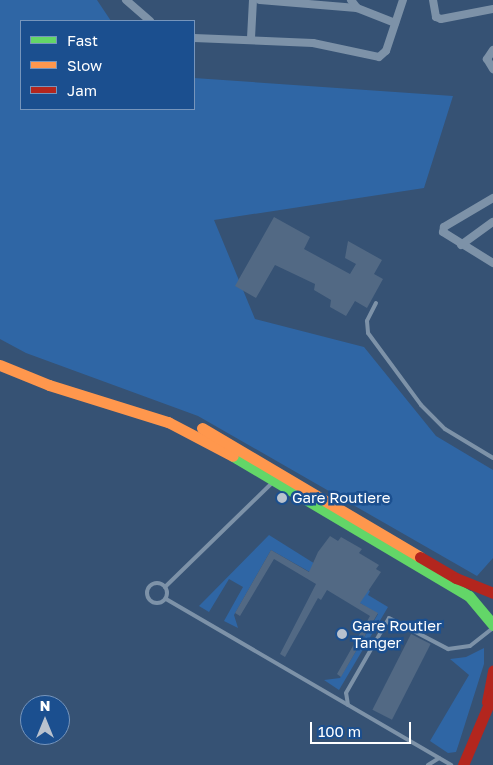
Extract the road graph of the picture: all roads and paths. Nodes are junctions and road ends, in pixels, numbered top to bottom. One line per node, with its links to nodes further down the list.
1 (126, 0): 9 (street)
2 (253, 0): 12 (street)
3 (260, 0): 7 (street)
4 (351, 0): 7 (street)
5 (403, 0): 10 (street)
6 (433, 0): 8 (street)
7 (357, 8): 10 (street)
8 (493, 9)
9 (149, 20)
10 (395, 24): 12 (street)
11 (195, 38): 12 (street)
12 (252, 38)
13 (493, 50): 14 (street)
14 (493, 69)
15 (493, 198): 17 (street)
16 (493, 222): 17 (street)
17 (461, 244): 18 (street)
18 (493, 263)
19 (376, 303): 22 (lane)
20 (0, 357): 25 (main road)
21 (0, 365): 23 (main road)
22 (493, 458)
23 (275, 480): 24 (lane); 28 (main road)
24 (165, 587): 26 (lane); 26 (lane)
25 (493, 593)
26 (166, 599): 31 (lane)
27 (493, 607): 28 (main road)
28 (493, 626): 31 (lane)
29 (493, 671): 32 (main road)
30 (493, 694): 32 (main road)
31 (350, 707): 33 (lane)
32 (486, 709): 36 (main road)
33 (439, 758): 34 (lane); 35 (lane)
34 (428, 765)
35 (451, 765)
36 (463, 765)

